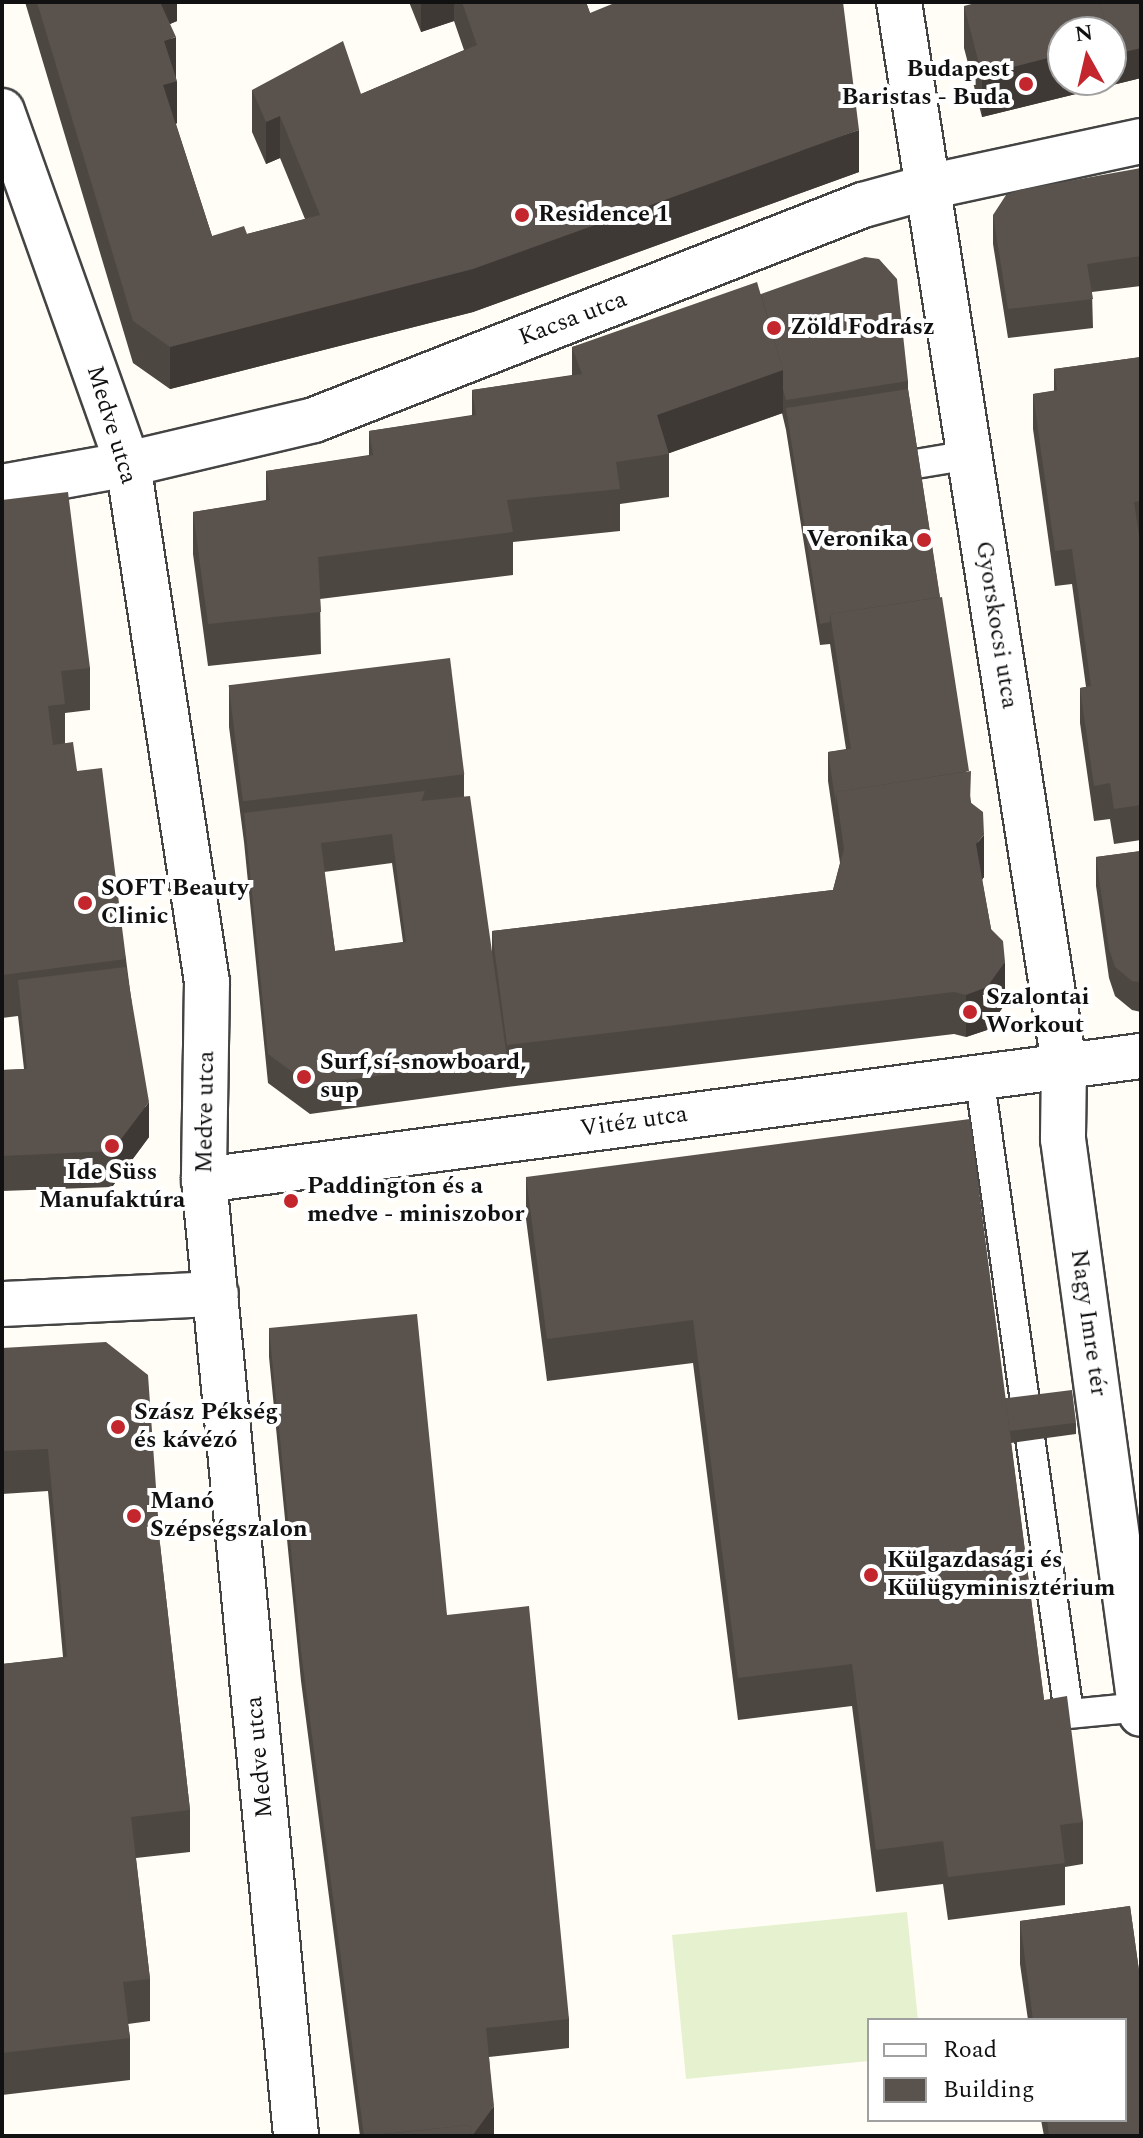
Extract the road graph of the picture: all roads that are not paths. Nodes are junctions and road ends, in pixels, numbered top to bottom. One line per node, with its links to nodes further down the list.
1 (899, 2): 4 (street, Gyorskocsi utca)
2 (2, 111): 6 (street, Medve utca)
3 (1141, 141): 4 (street, Kacsa utca)
4 (928, 187): 5 (street, Gyorskocsi utca); 6 (street, Kacsa utca)
5 (970, 455): 7 (lane); 10 (street, Gyorskocsi utca)
6 (128, 464): 8 (street, Kacsa utca); 12 (street, Medve utca)
7 (916, 464)
8 (2, 487)
9 (1141, 1056): 10 (street)
10 (1064, 1064): 11 (street, Vitéz utca); 15 (street, Nagy Imre tér)
11 (979, 1075): 12 (street, Vitéz utca); 17 (lane)
12 (204, 1180): 13 (street, Medve utca)
13 (216, 1294): 14 (street); 20 (street, Medve utca)
14 (2, 1304)
15 (1136, 1649): 16 (street)
16 (1140, 1707): 17 (lane); 18 (street)
17 (1069, 1714): 19 (lane)
18 (1141, 1714)
19 (1041, 1717)
20 (296, 2136)

